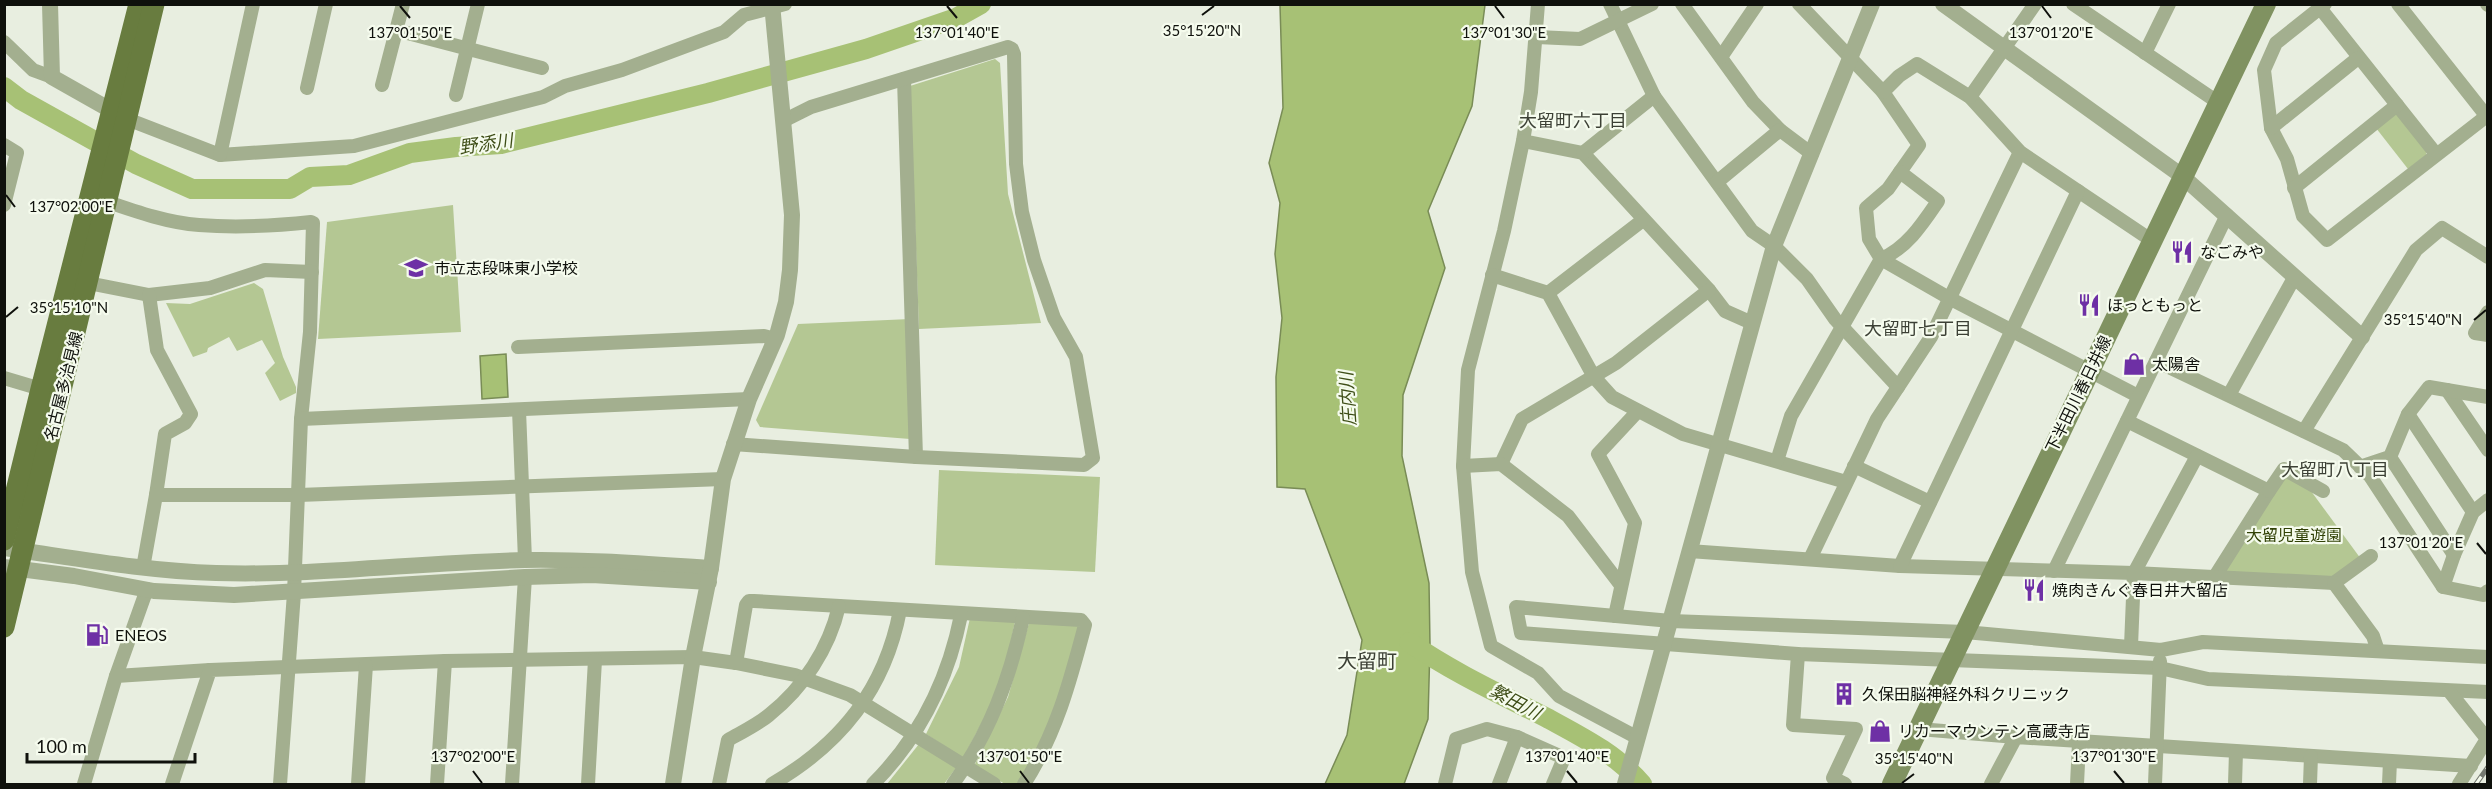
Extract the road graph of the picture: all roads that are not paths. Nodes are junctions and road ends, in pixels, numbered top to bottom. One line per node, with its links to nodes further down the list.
1 (50, 4): 34 (street)
2 (139, 4): 46 (main road, 名古屋多治見線)
3 (154, 4): 46 (main road, 名古屋多治見線)
4 (253, 4): 55 (street)
5 (326, 4): 37 (street)
6 (403, 4): 24 (street)
7 (478, 4): 27 (street)
8 (1538, 4): 25 (street)
9 (1610, 4): 23 (street)
10 (1652, 4): 23 (street)
11 (1682, 4): 30 (street)
12 (1757, 4): 30 (street)
13 (1799, 4): 32 (street)
14 (1872, 4): 32 (street)
15 (1943, 4): 28 (street)
16 (2035, 4): 28 (street)
17 (2169, 4): 29 (street)
18 (2266, 4): 42 (main road, 下半田川春日井線)
19 (2398, 4): 44 (street)
20 (2082, 7): 29 (street)
21 (2322, 7): 31 (street); 47 (street)
22 (776, 10): 45 (street); 55 (street)
23 (1618, 21): 25 (street); 40 (street)
24 (396, 30): 27 (street); 36 (street)
25 (1537, 36): 49 (street)
26 (4, 42): 34 (street)
27 (468, 48): 33 (street); 39 (street)
28 (2004, 48): 41 (street); 57 (street)
29 (2145, 53): 42 (street)
30 (1721, 57): 48 (street)
31 (2358, 58): 43 (street); 47 (street)
32 (1851, 60): 38 (street); 53 (street)
33 (542, 68)
34 (52, 77): 46 (street)
35 (904, 79): 45 (street); 106 (street); 106 (street)
36 (382, 85)
37 (307, 87)
38 (1883, 92): 41 (street); 56 (street)
39 (456, 95)
40 (1654, 96): 52 (street); 58 (street)
41 (1970, 97): 51 (street)
42 (2219, 103): 57 (main road, 下半田川春日井線)
43 (2397, 105): 54 (street); 60 (street)
44 (2487, 116): 54 (street)
45 (783, 121): 83 (street)
46 (118, 124): 55 (street); 59 (main road, 名古屋多治見線)
47 (2271, 128): 60 (street)
48 (1780, 130): 53 (street); 58 (street)
49 (1523, 141): 52 (street); 70 (street)
50 (4, 145): 62 (street)
51 (2020, 152): 61 (street); 76 (street)
52 (1583, 153): 64 (street)
53 (1812, 154): 66 (street)
54 (2436, 154): 60 (street)
55 (220, 155)
56 (1900, 172): 68 (street); 68 (street)
57 (2182, 176): 63 (street); 65 (main road, 下半田川春日井線)
58 (1717, 182): 66 (street)
59 (106, 188): 69 (street); 72 (main road, 名古屋多治見線); 90 (main road, 名古屋多治見線)
60 (2294, 188)
61 (2078, 191): 65 (street); 80 (street)
62 (4, 205)
63 (2227, 215): 71 (street); 85 (street)
64 (1643, 220): 73 (street); 74 (street)
65 (2151, 240): 86 (main road, 下半田川春日井線)
66 (1774, 246): 78 (street); 79 (street)
67 (2487, 258): 82 (street)
68 (1881, 259): 76 (street); 79 (street)
69 (312, 273): 75 (street); 99 (street)
70 (1492, 275): 74 (street); 110 (street)
71 (2294, 278): 82 (street); 92 (street)
72 (88, 282): 75 (street); 127 (main road, 名古屋多治見線)
73 (1709, 290): 78 (street); 87 (street)
74 (1548, 293): 87 (street)
75 (149, 295): 118 (street)
76 (1949, 298): 80 (street); 89 (street)
77 (2487, 312): 81 (street)
78 (1752, 323): 102 (street)
79 (1842, 326): 89 (street); 108 (street)
80 (2012, 331): 86 (street); 121 (street)
81 (2487, 335)
82 (2362, 337): 101 (street)
83 (775, 339): 84 (street); 95 (street)
84 (518, 346)
85 (2156, 361): 92 (street); 93 (street)
86 (2090, 371): 93 (street); 132 (main road, 下半田川春日井線)
87 (1594, 377): 97 (street); 109 (street)
88 (4, 378): 90 (street)
89 (1898, 387): 111 (street)
90 (41, 389): 123 (main road, 名古屋多治見線)
91 (2447, 390): 94 (street); 98 (street); 104 (street)
92 (2229, 395): 101 (street)
93 (2138, 396): 100 (street)
94 (2487, 397)
95 (749, 399): 96 (street); 103 (street)
96 (519, 410): 99 (street); 115 (street)
97 (1638, 411): 102 (street); 139 (street)
98 (2408, 414): 107 (street); 122 (street)
99 (301, 419): 119 (street)
100 (2127, 421): 105 (street); 133 (street)
101 (2304, 431): 112 (street)
102 (1719, 443): 108 (street); 124 (street)
103 (733, 444): 106 (street); 113 (street)
104 (2487, 450)
105 (2197, 456): 116 (street); 135 (street)
106 (916, 457)
107 (2390, 457): 112 (street); 125 (street)
108 (1777, 461): 114 (street)
109 (1501, 464): 110 (street); 139 (street)
110 (1463, 466): 177 (street)
111 (1854, 466): 114 (street); 121 (street)
112 (2360, 467): 140 (street)
113 (723, 479): 115 (street); 136 (street)
114 (1846, 482): 128 (street)
115 (523, 486): 119 (street); 131 (street)
116 (2269, 491): 117 (street); 137 (street)
117 (2323, 491)
118 (156, 495): 119 (street); 130 (street)
119 (299, 495): 134 (street)
120 (2487, 500): 122 (street)
121 (1930, 502): 129 (street)
122 (2473, 512): 125 (street)
123 (4, 540)
124 (1689, 551): 128 (street); 149 (street)
125 (2454, 555): 140 (street)
126 (2371, 556): 138 (street)
127 (13, 558): 130 (street); 141 (street); 150 (main road, 名古屋多治見線)
128 (1810, 559): 129 (street)
129 (1899, 566): 132 (street)
130 (143, 568): 134 (street)
131 (525, 569): 134 (street); 136 (street); 143 (street); 159 (street)
132 (1993, 570): 133 (street); 151 (main road, 下半田川春日井線)
133 (2054, 571): 135 (street)
134 (295, 572): 143 (street)
135 (2134, 573): 137 (street); 153 (street)
136 (710, 575): 157 (street)
137 (2214, 578): 138 (street)
138 (2334, 583): 155 (street)
139 (1620, 584): 147 (street)
140 (2443, 587): 142 (street)
141 (147, 589): 143 (street); 168 (street)
142 (2487, 591)
143 (294, 593): 165 (street)
144 (839, 606): 145 (street); 163 (street); 169 (street)
145 (900, 610): 146 (street); 172 (street)
146 (961, 615): 148 (street); 174 (street)
147 (1615, 616): 149 (street); 152 (street)
148 (1023, 618): 183 (street); 198 (street)
149 (1671, 621): 151 (street); 152 (street)
150 (4, 627)
151 (1965, 632): 153 (street); 162 (main road, 下半田川春日井線)
152 (1664, 644): 156 (street); 177 (street)
153 (2131, 646): 154 (street)
154 (2162, 650): 155 (street); 166 (street)
155 (2378, 651): 158 (street)
156 (1798, 654): 162 (street); 203 (street)
157 (693, 657): 160 (street); 163 (street); 192 (street)
158 (2487, 657)
159 (519, 659): 160 (street); 161 (street); 190 (street)
160 (595, 660): 191 (street)
161 (445, 661): 164 (street); 189 (street)
162 (1952, 661): 166 (street); 173 (main road, 下半田川春日井線)
163 (736, 663): 169 (street)
164 (366, 665): 165 (street); 188 (street)
165 (288, 666): 167 (street); 187 (street)
166 (2160, 668): 170 (street); 179 (street)
167 (210, 670): 168 (street); 186 (street)
168 (116, 676): 185 (street)
169 (805, 678): 172 (street); 193 (street)
170 (2449, 691): 171 (street); 184 (street)
171 (2487, 692)
172 (862, 703): 174 (street); 194 (street)
173 (1919, 729): 176 (street); 204 (main road, 下半田川春日井線)
174 (914, 736): 183 (street); 195 (street)
175 (1517, 737): 199 (street); 200 (street); 201 (street)
176 (2016, 737): 178 (street); 205 (street)
177 (1638, 739): 202 (street)
178 (2079, 742): 179 (street); 206 (street)
179 (2157, 747): 180 (street); 207 (street)
180 (2236, 752): 181 (street); 208 (street)
181 (2310, 756): 182 (street); 209 (street)
182 (2390, 761): 184 (street); 210 (street)
183 (966, 766): 196 (street); 197 (street)
184 (2471, 766): 211 (street)
185 (84, 784)
186 (172, 784)
187 (280, 784)
188 (358, 784)
189 (436, 784)
190 (513, 784)
191 (588, 784)
192 (673, 784)
193 (719, 784)
194 (772, 784)
195 (873, 784)
196 (953, 784)
197 (994, 784)
198 (1023, 784)
199 (1445, 784)
200 (1499, 784)
201 (1553, 784)
202 (1625, 784)
203 (1845, 784)
204 (1892, 784)
205 (1991, 784)
206 (2077, 784)
207 (2155, 784)
208 (2235, 784)
209 (2310, 784)
210 (2389, 784)
211 (2459, 784)

